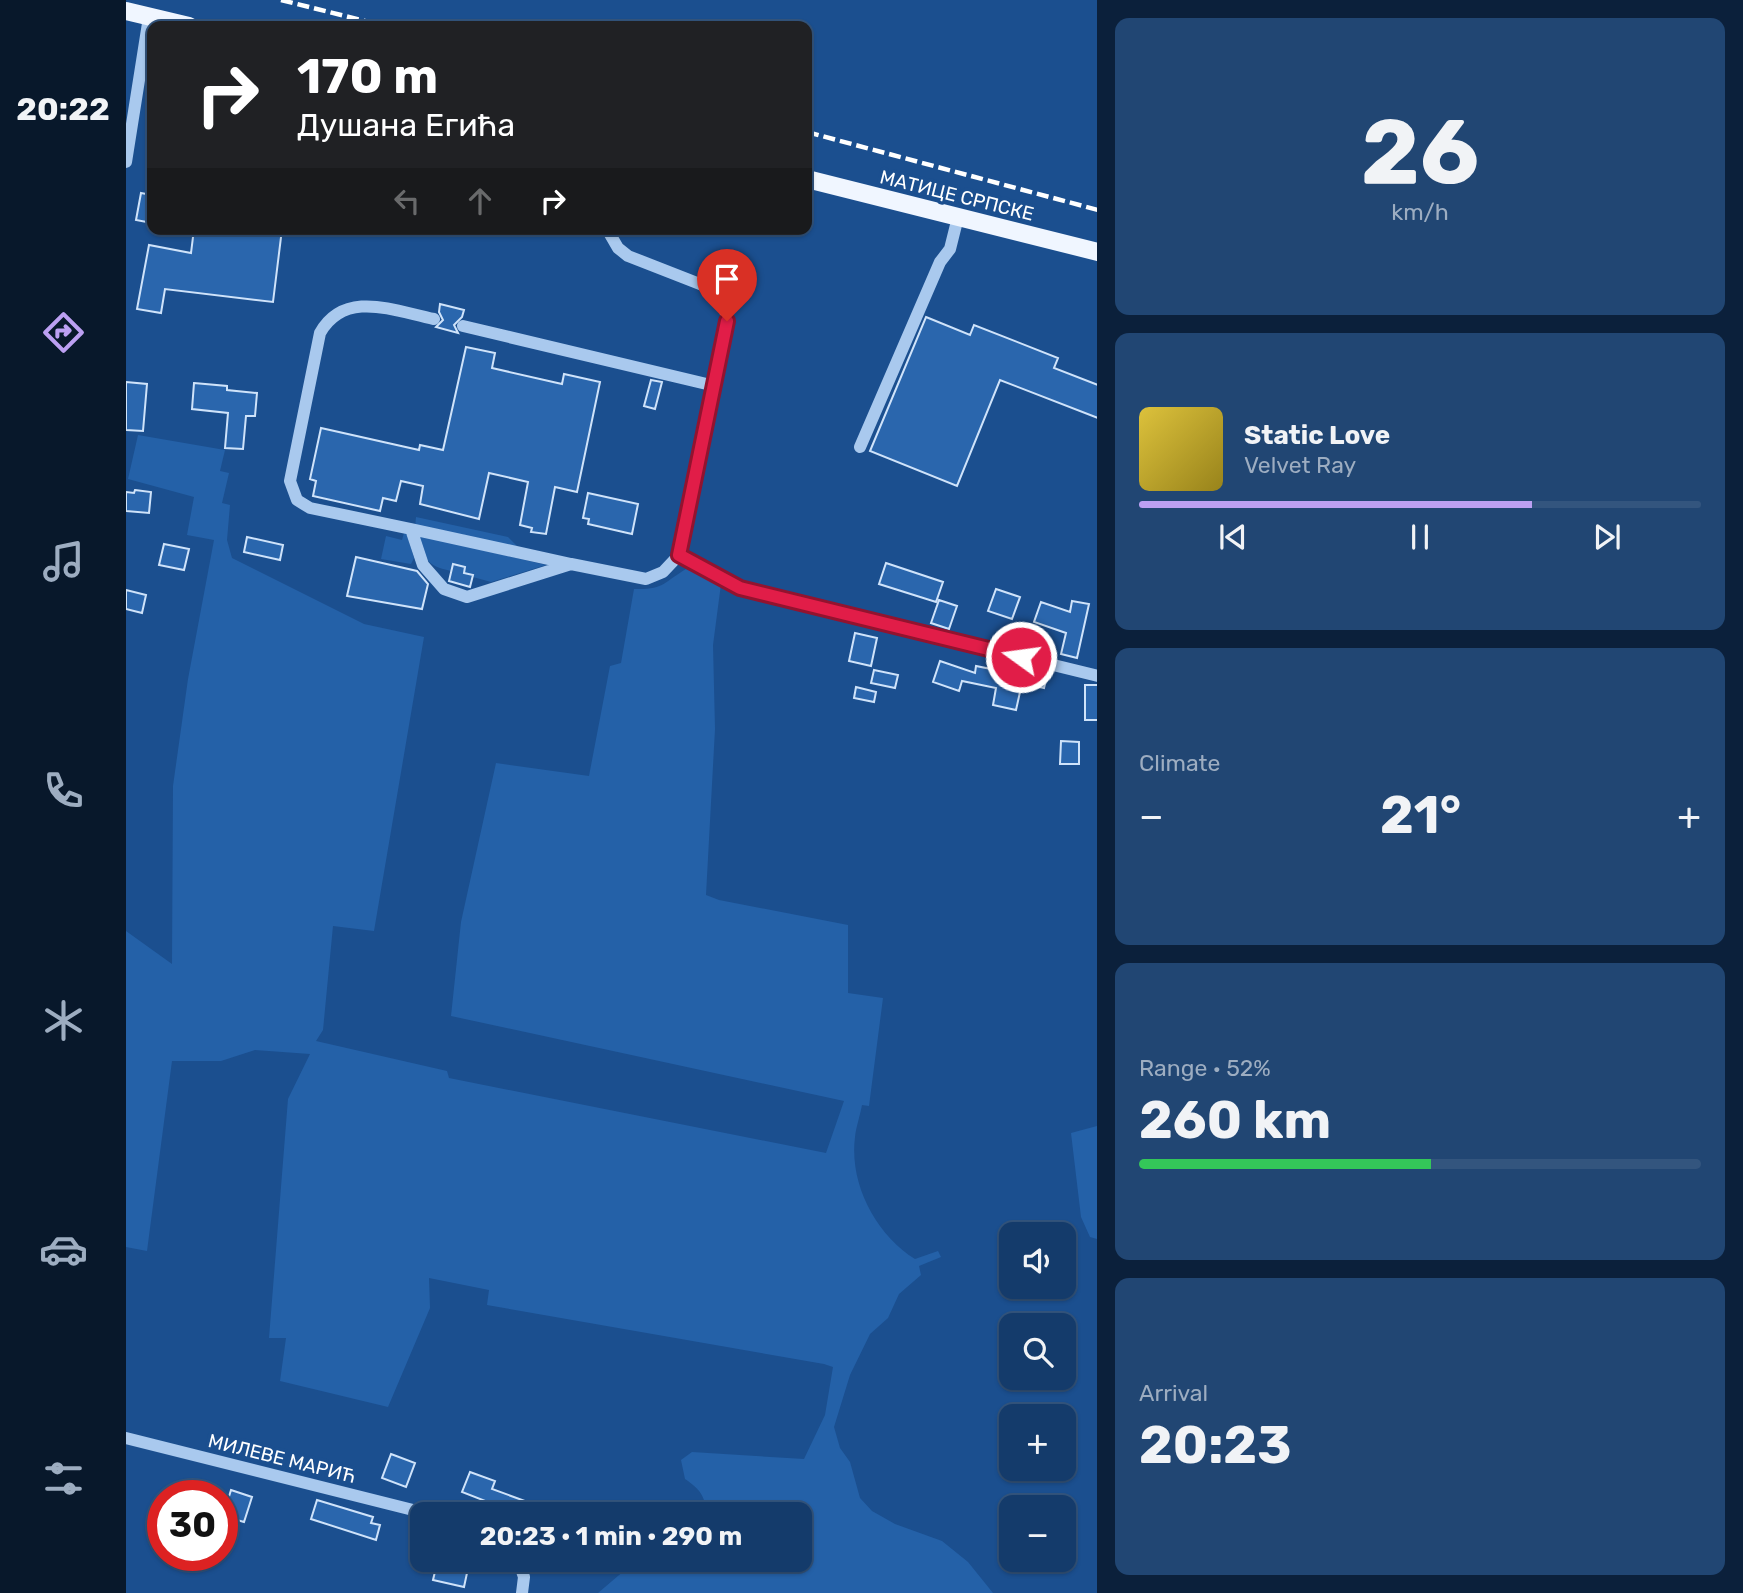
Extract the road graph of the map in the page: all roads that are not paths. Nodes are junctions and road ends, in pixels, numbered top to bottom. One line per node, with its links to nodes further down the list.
1 (126, 11): 2 (main road)
2 (149, 17): 3 (street); 4 (main road)
3 (148, 21)
4 (167, 21)
5 (147, 30): 6 (street)
6 (126, 162)
7 (812, 180): 8 (main road, МАТИЦЕ СРПСКЕ)
8 (958, 217): 10 (main road, МАТИЦЕ СРПСКЕ); 14 (street)
9 (610, 235): 13 (street)
10 (1097, 252)
11 (434, 318): 15 (street)
12 (463, 326): 13 (street)
13 (715, 386): 16 (street)
14 (860, 447)
15 (411, 529): 17 (street); 17 (street)
16 (679, 555): 17 (street); 18 (street)
17 (571, 564)
18 (1097, 676)
19 (126, 1438): 20 (street, МИЛЕВЕ МAРИЋ)
20 (410, 1509)
21 (522, 1572): 22 (street)
22 (522, 1593)

